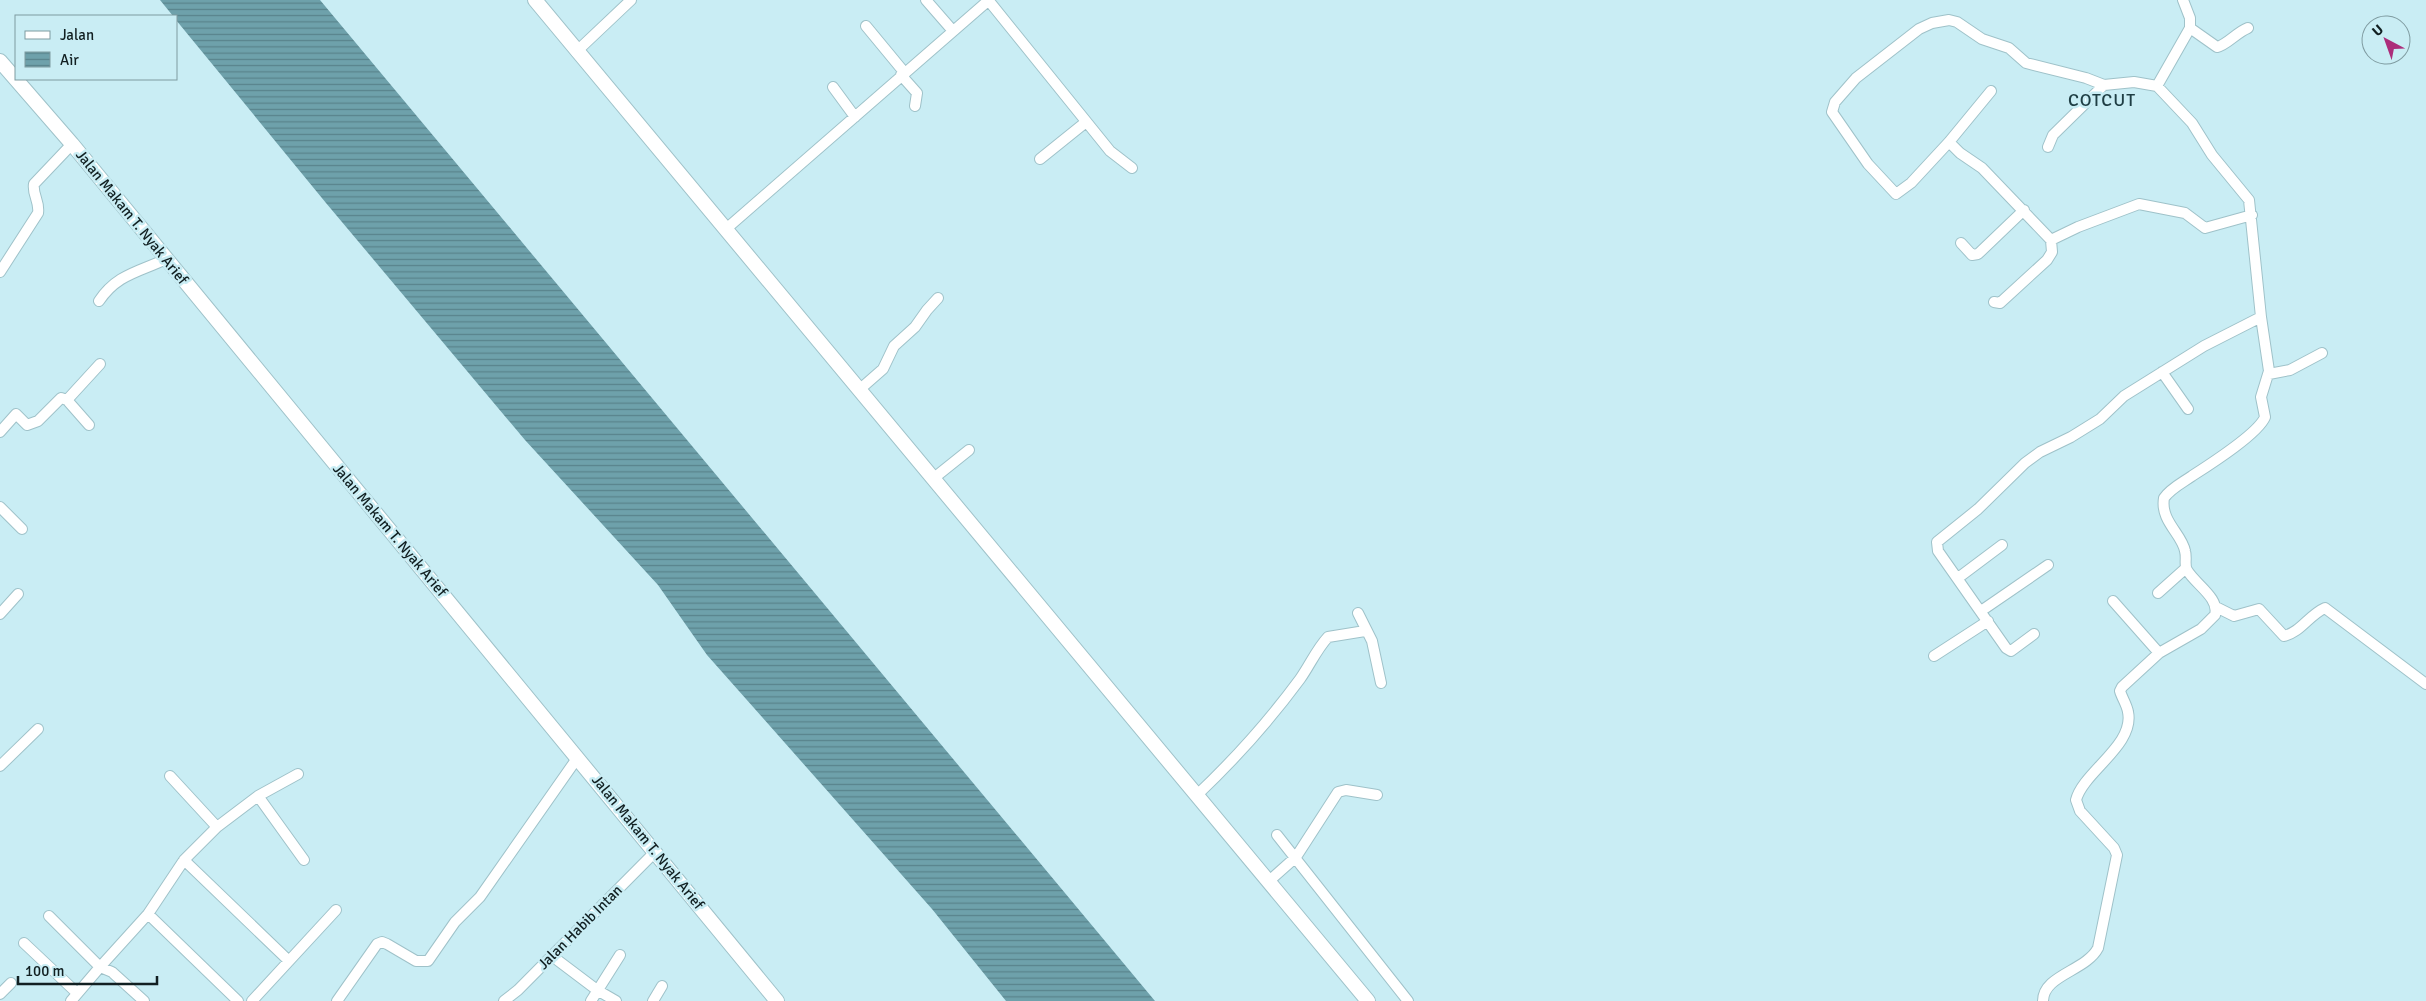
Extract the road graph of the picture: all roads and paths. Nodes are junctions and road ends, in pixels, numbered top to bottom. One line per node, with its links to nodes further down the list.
1 (534, 0): 10 (street)
2 (631, 0): 10 (street)
3 (926, 0): 9 (street)
4 (989, 0): 9 (street); 21 (street)
5 (2183, 0): 7 (street)
6 (866, 26): 12 (street)
7 (2190, 28): 8 (street); 16 (street)
8 (2248, 28)
9 (953, 32): 12 (street)
10 (586, 44): 29 (street)
11 (0, 61): 13 (street, Jalan Makam T. Nyak Arief)
12 (903, 74): 19 (street); 20 (street)
13 (15, 78)
14 (16, 80): 23 (street, Jalan Makam T. Nyak Arief)
15 (2104, 85): 16 (street); 22 (street); 24 (street)
16 (2157, 86): 28 (street)
17 (833, 87): 20 (street)
18 (1991, 91): 22 (street)
19 (915, 106)
20 (855, 117): 29 (street)
21 (1086, 122): 25 (street); 26 (street)
22 (1949, 142): 27 (street)
23 (72, 144): 32 (street, Jalan Makam T. Nyak Arief); 33 (street)
24 (2048, 147)
25 (1040, 159)
26 (1132, 168)
27 (2024, 210): 30 (street); 31 (street)
28 (2252, 215): 30 (street); 37 (street)
29 (730, 226): 42 (street)
30 (2052, 240): 36 (street)
31 (1961, 243)
32 (166, 259): 35 (street); 70 (street, Jalan Makam T. Nyak Arief)
33 (0, 272)
34 (938, 298): 42 (street)
35 (99, 301)
36 (1994, 302)
37 (2261, 317): 40 (street); 41 (street)
38 (2322, 353): 41 (street)
39 (100, 364): 43 (street)
40 (2162, 372): 44 (street); 54 (street)
41 (2269, 374): 53 (street)
42 (863, 387): 48 (street)
43 (66, 400): 45 (street); 46 (street)
44 (2188, 409)
45 (89, 425)
46 (0, 432)
47 (969, 450): 48 (street)
48 (934, 478): 74 (street)
49 (0, 507): 50 (street)
50 (22, 529)
51 (2002, 545): 54 (street)
52 (2048, 565): 59 (street)
53 (2186, 568): 55 (street); 58 (street)
54 (1958, 578): 59 (street)
55 (2158, 593)
56 (18, 594): 61 (street)
57 (2113, 601): 65 (street)
58 (2216, 607): 65 (street); 68 (street)
59 (1981, 611): 62 (street)
60 (1358, 613): 63 (street)
61 (0, 614)
62 (1988, 621): 64 (street); 66 (street)
63 (1365, 631): 67 (street); 74 (street)
64 (2034, 634)
65 (2159, 653): 97 (street)
66 (1934, 656)
67 (1381, 683)
68 (2426, 684)
69 (38, 729): 71 (street)
70 (578, 757): 79 (street, Jalan Makam T. Nyak Arief); 101 (street)
71 (0, 766)
72 (298, 774): 76 (street)
73 (170, 776): 77 (street)
74 (1197, 795): 83 (street)
75 (1377, 795): 80 (street)
76 (258, 796): 77 (street); 82 (street)
77 (217, 826): 81 (street)
78 (1277, 835): 80 (street)
79 (656, 851): 89 (street, Jalan Habib Intan); 106 (street, Jalan Makam T. Nyak Arief)
80 (1295, 859): 83 (street); 108 (street)
81 (184, 860): 85 (street); 90 (street)
82 (304, 860)
83 (1271, 879): 107 (street)
84 (336, 910): 90 (street)
85 (148, 914): 91 (street); 99 (street)
86 (49, 916): 91 (street)
87 (24, 943): 96 (street)
88 (620, 954): 94 (street)
89 (552, 956): 94 (street); 102 (street, Jalan Habib Intan)
90 (289, 961): 100 (street)
91 (100, 967): 96 (street); 98 (street)
92 (11, 982): 95 (street)
93 (662, 986): 105 (street)
94 (597, 990): 103 (street); 104 (street)
95 (0, 994)
96 (74, 997)
97 (2042, 1000)
98 (144, 1001)
99 (238, 1001)
100 (252, 1001)
101 (337, 1001)
102 (504, 1001)
103 (591, 1001)
104 (616, 1001)
105 (653, 1001)
106 (777, 1001)
107 (1368, 1001)
108 (1408, 1001)

